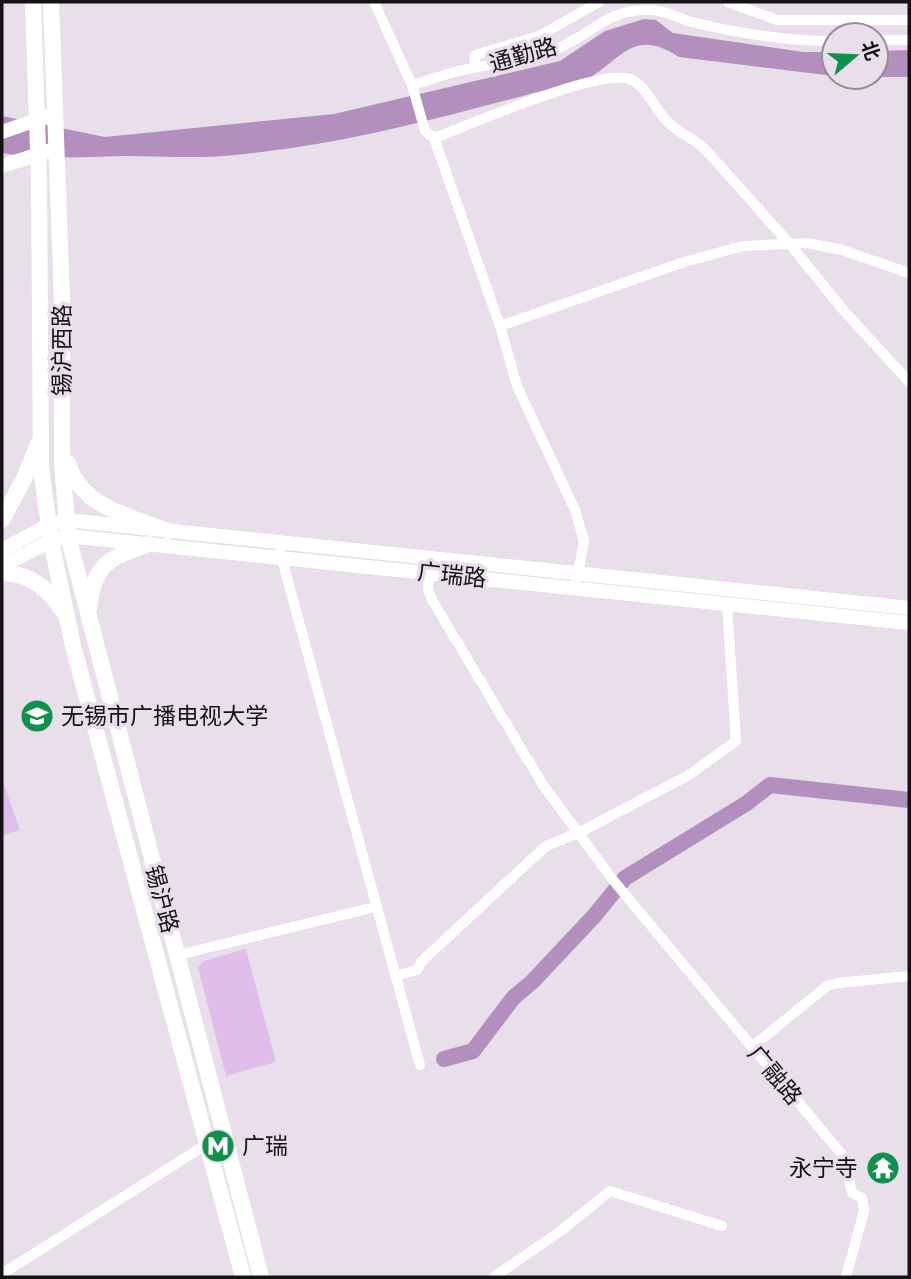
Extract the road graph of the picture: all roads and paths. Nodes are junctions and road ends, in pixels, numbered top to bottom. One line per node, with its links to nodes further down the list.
1 (33, 2): 15 (main road)
2 (51, 2): 14 (main road)
3 (374, 2): 13 (street)
4 (598, 2): 12 (street)
5 (728, 2): 6 (street)
6 (749, 6): 7 (street)
7 (826, 20): 8 (street)
8 (909, 20)
9 (890, 40): 10 (street)
10 (909, 40)
11 (820, 41): 12 (street, 通勤路)
12 (475, 68): 13 (street, 通勤路)
13 (412, 85): 17 (street)
14 (53, 110): 15 (main road); 18 (main road, 锡沪西路)
15 (36, 115): 16 (main road); 19 (main road, 锡沪路)
16 (2, 132)
17 (429, 135): 21 (street); 23 (street)
18 (55, 149): 19 (main road); 26 (main road, 锡沪西路)
19 (38, 155): 20 (main road); 25 (main road, 锡沪路)
20 (2, 166)
21 (788, 242): 22 (street); 23 (street); 24 (street)
22 (909, 273)
23 (500, 326): 38 (street)
24 (909, 382)
25 (41, 435): 27 (main road); 30 (main road, 锡沪路)
26 (62, 444): 28 (main road, 锡沪西路); 29 (main road)
27 (2, 520)
28 (67, 528): 29 (main road, 广瑞路); 30 (main road, 广瑞路); 32 (main road, 广瑞路); 42 (main road, 锡沪路)
29 (168, 531): 31 (main road, 广瑞路)
30 (50, 533): 33 (main road, 广瑞路); 35 (main road, 广瑞路); 41 (main road, 锡沪路)
31 (278, 543): 34 (street); 38 (main road, 广瑞路)
32 (149, 544): 34 (main road, 广瑞路); 42 (main road)
33 (2, 550)
34 (281, 558): 37 (main road, 广瑞路); 45 (street)
35 (2, 566)
36 (2, 573): 41 (main road)
37 (429, 573): 38 (main road, 广瑞路); 44 (street)
38 (576, 580): 39 (main road, 广瑞路); 40 (main road, 广瑞路)
39 (727, 604): 43 (main road, 广瑞路); 44 (street)
40 (909, 608)
41 (65, 614): 52 (main road, 锡沪路)
42 (87, 617): 46 (main road, 锡沪路)
43 (909, 624)
44 (578, 833): 47 (street); 49 (street, 广融路)
45 (375, 907): 46 (street); 47 (street)
46 (178, 956): 51 (main road, 锡沪路)
47 (395, 976): 50 (street)
48 (909, 976): 49 (street)
49 (752, 1047): 58 (street, 广融路)
50 (419, 1065)
51 (222, 1134): 52 (street); 56 (main road, 锡沪路)
52 (208, 1144): 54 (street); 55 (main road, 锡沪路)
53 (722, 1226): 57 (street)
54 (2, 1274)
55 (243, 1277)
56 (261, 1277)
57 (494, 1277)
58 (846, 1277)

